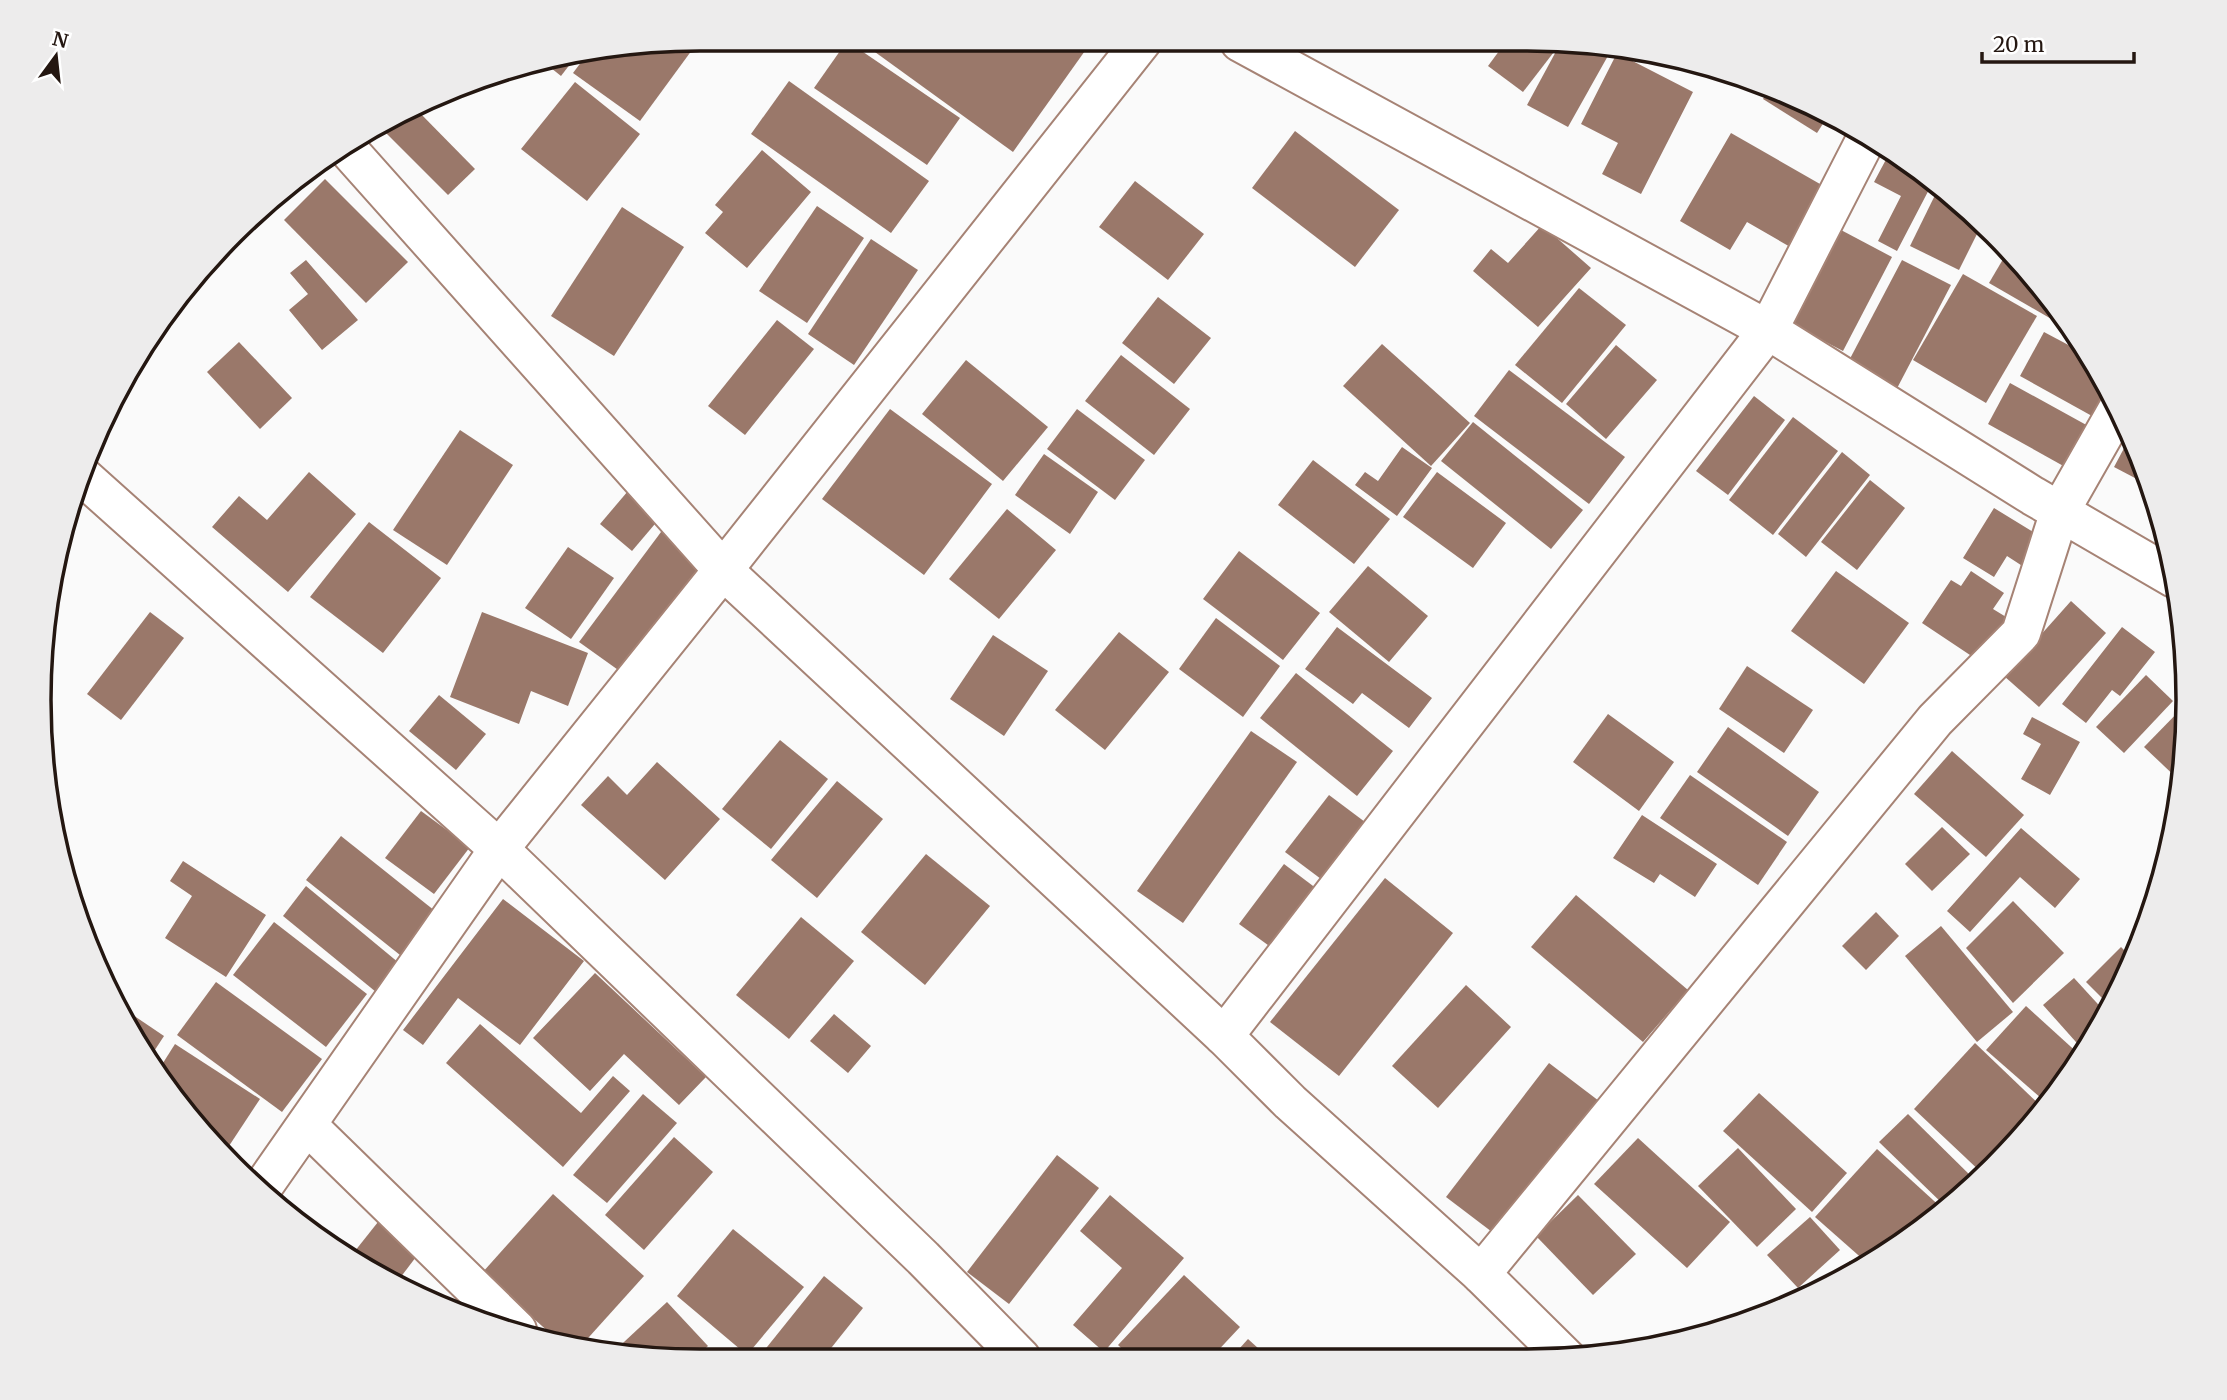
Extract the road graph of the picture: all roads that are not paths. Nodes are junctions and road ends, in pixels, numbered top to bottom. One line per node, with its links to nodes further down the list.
1 (1134, 51): 9 (street)
2 (1256, 51): 5 (street)
3 (1863, 145): 5 (street)
4 (351, 153): 9 (street)
5 (1768, 330): 8 (street); 12 (street)
6 (2112, 420): 8 (street)
7 (89, 482): 11 (street)
8 (2060, 512): 10 (street); 15 (street)
9 (723, 570): 11 (street); 12 (street)
10 (2164, 571)
11 (499, 849): 13 (street); 18 (street)
12 (1224, 1036): 15 (street)
13 (307, 1125): 14 (street); 16 (street)
14 (266, 1182)
15 (1481, 1274): 17 (street)
16 (506, 1319)
17 (1556, 1348)
18 (1012, 1349)

